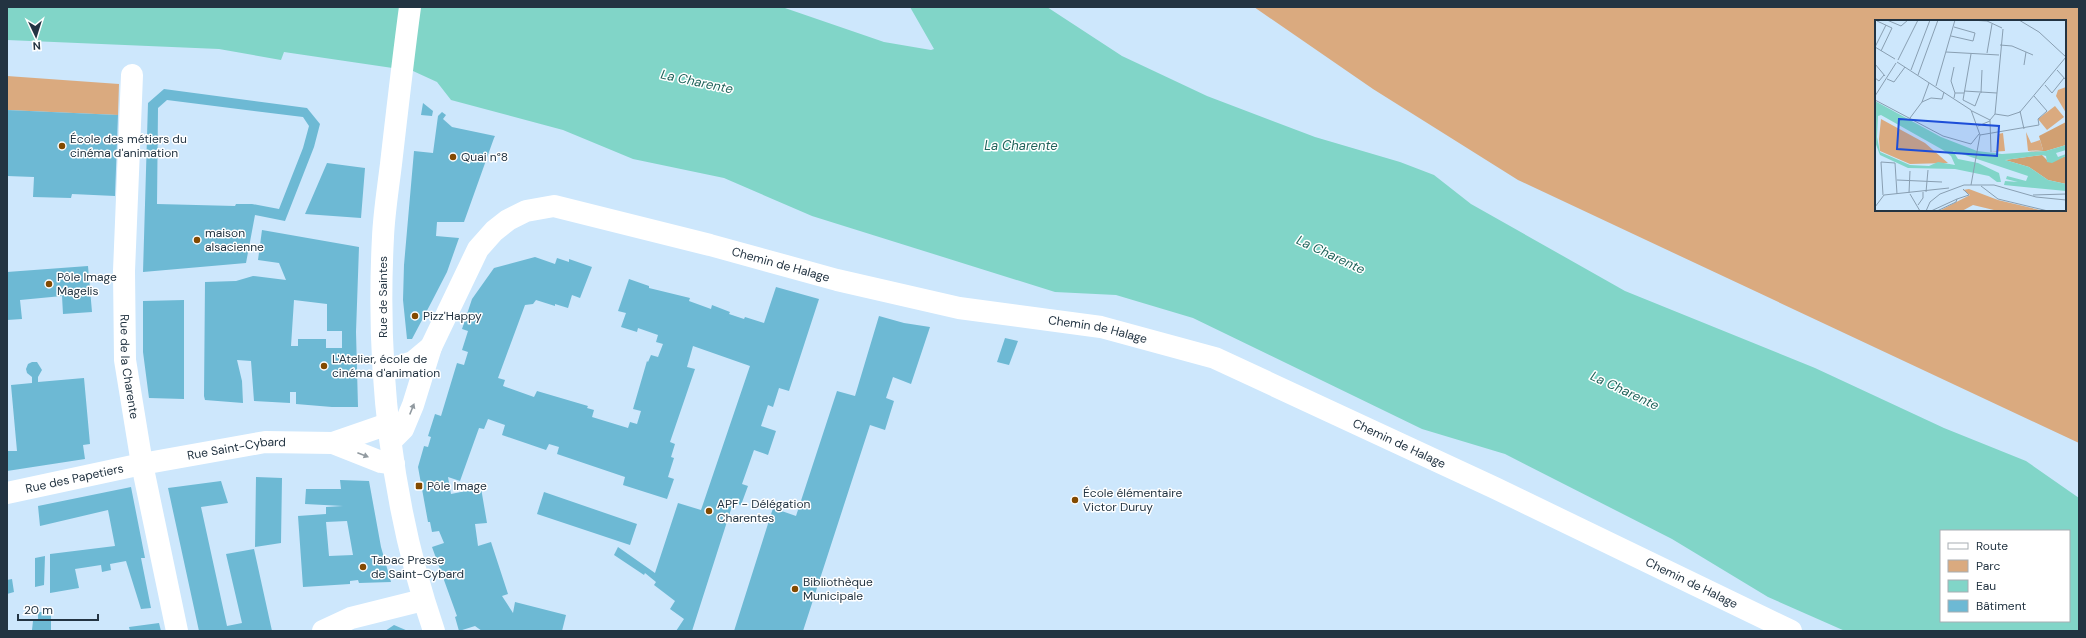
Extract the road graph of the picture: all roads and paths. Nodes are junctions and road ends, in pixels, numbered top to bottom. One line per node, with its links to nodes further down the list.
1 (410, 7): 4 (street, Rue de Saintes)
2 (132, 75): 7 (street, Rue de la Charente)
3 (430, 347): 4 (street, Chemin de Halage); 5 (street, Chemin de Halage, one-way to 3); 14 (street, Chemin de Halage)
4 (384, 371): 5 (street, Rue de Saintes)
5 (390, 432): 6 (street, Rue Saint-Cybard); 8 (street, Rue de Saintes)
6 (333, 443): 7 (street, Rue Saint-Cybard); 8 (street, Rue Saint-Cybard, one-way to 8)
7 (142, 464): 9 (street, Rue des Papetiers); 11 (street, Rue de la Charente)
8 (394, 464): 10 (street, Rue de Saintes)
9 (7, 493)
10 (423, 600): 12 (street); 13 (street, Rue de Saintes)
11 (176, 631)
12 (323, 631)
13 (434, 631)
14 (1791, 631)

